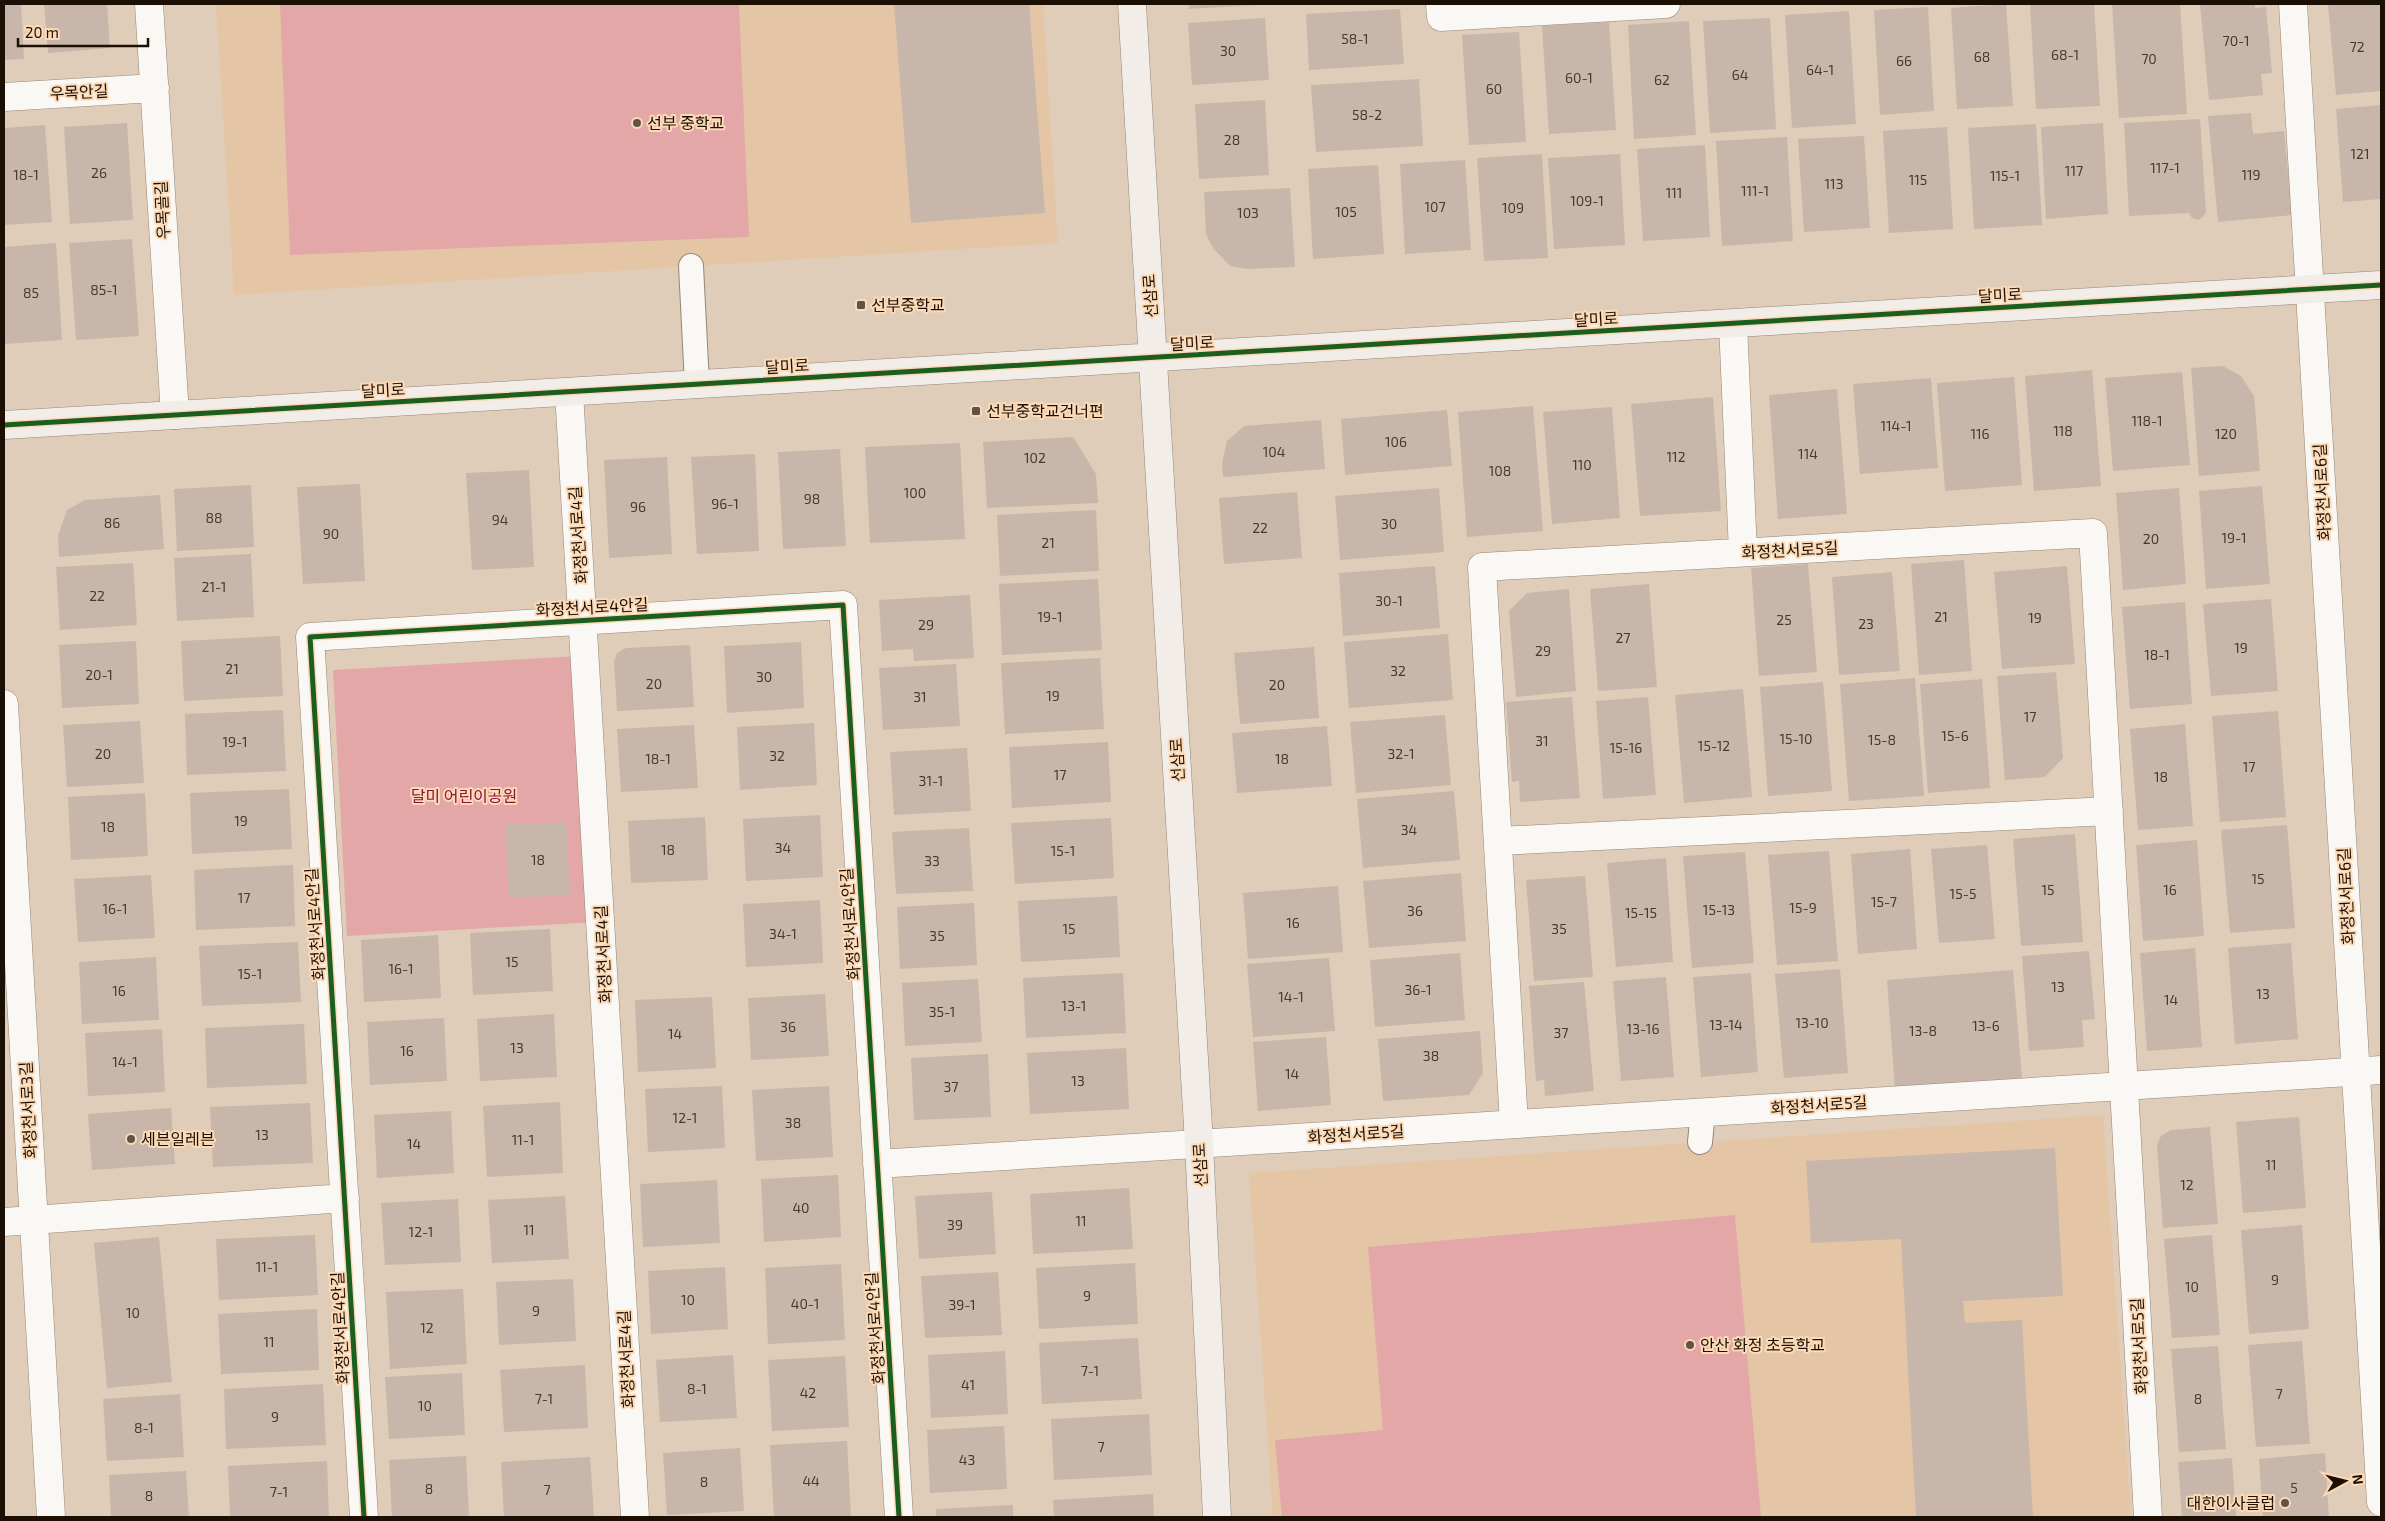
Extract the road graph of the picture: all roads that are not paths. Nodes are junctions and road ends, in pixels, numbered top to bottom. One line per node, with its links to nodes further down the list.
1 (149, 4): 6 (street, 우목골길)
2 (1132, 4): 12 (street, 선삼로)
3 (1440, 4): 4 (street)
4 (1666, 4)
5 (2293, 4): 10 (street, 화정천서로6길)
6 (155, 88): 7 (street, 우목안길); 15 (street, 우목골길)
7 (4, 97)
8 (691, 266): 13 (lane)
9 (2381, 286): 10 (street, 달미로)
10 (2310, 290): 11 (street, 달미로); 22 (street, 화정천서로6길)
11 (1732, 324): 12 (street, 달미로); 17 (street)
12 (1154, 358): 13 (street, 달미로); 27 (street, 선삼로)
13 (697, 384): 14 (street, 달미로)
14 (569, 392): 15 (street, 달미로); 18 (street, 화정천서로4길)
15 (175, 415): 16 (street, 달미로)
16 (4, 425)
17 (1743, 552): 20 (street, 화정천서로5길); 21 (street, 화정천서로5길)
18 (584, 620): 28 (street, 화정천서로4안길); 29 (street, 화정천서로4안길); 35 (street, 화정천서로4길)
19 (4, 704): 30 (street, 화정천서로3길)
20 (2109, 811): 21 (street); 23 (street, 화정천서로5길)
21 (1498, 840): 25 (street, 화정천서로5길)
22 (2369, 1070): 23 (street); 32 (street, 화정천서로6길)
23 (2124, 1086): 24 (street, 화정천서로5길); 38 (street, 화정천서로5길)
24 (1702, 1112): 25 (street, 화정천서로5길); 26 (lane)
25 (1514, 1124): 27 (street, 화정천서로5길)
26 (1700, 1142)
27 (1199, 1144): 28 (street, 화정천서로5길); 37 (street, 선삼로)
28 (877, 1164): 36 (street, 화정천서로4안길)
29 (345, 1198): 30 (street); 34 (street, 화정천서로4안길)
30 (35, 1220): 31 (street); 33 (street, 화정천서로3길)
31 (4, 1222)
32 (2381, 1502)
33 (52, 1517)
34 (364, 1517)
35 (635, 1517)
36 (899, 1517)
37 (1217, 1517)
38 (2148, 1517)

